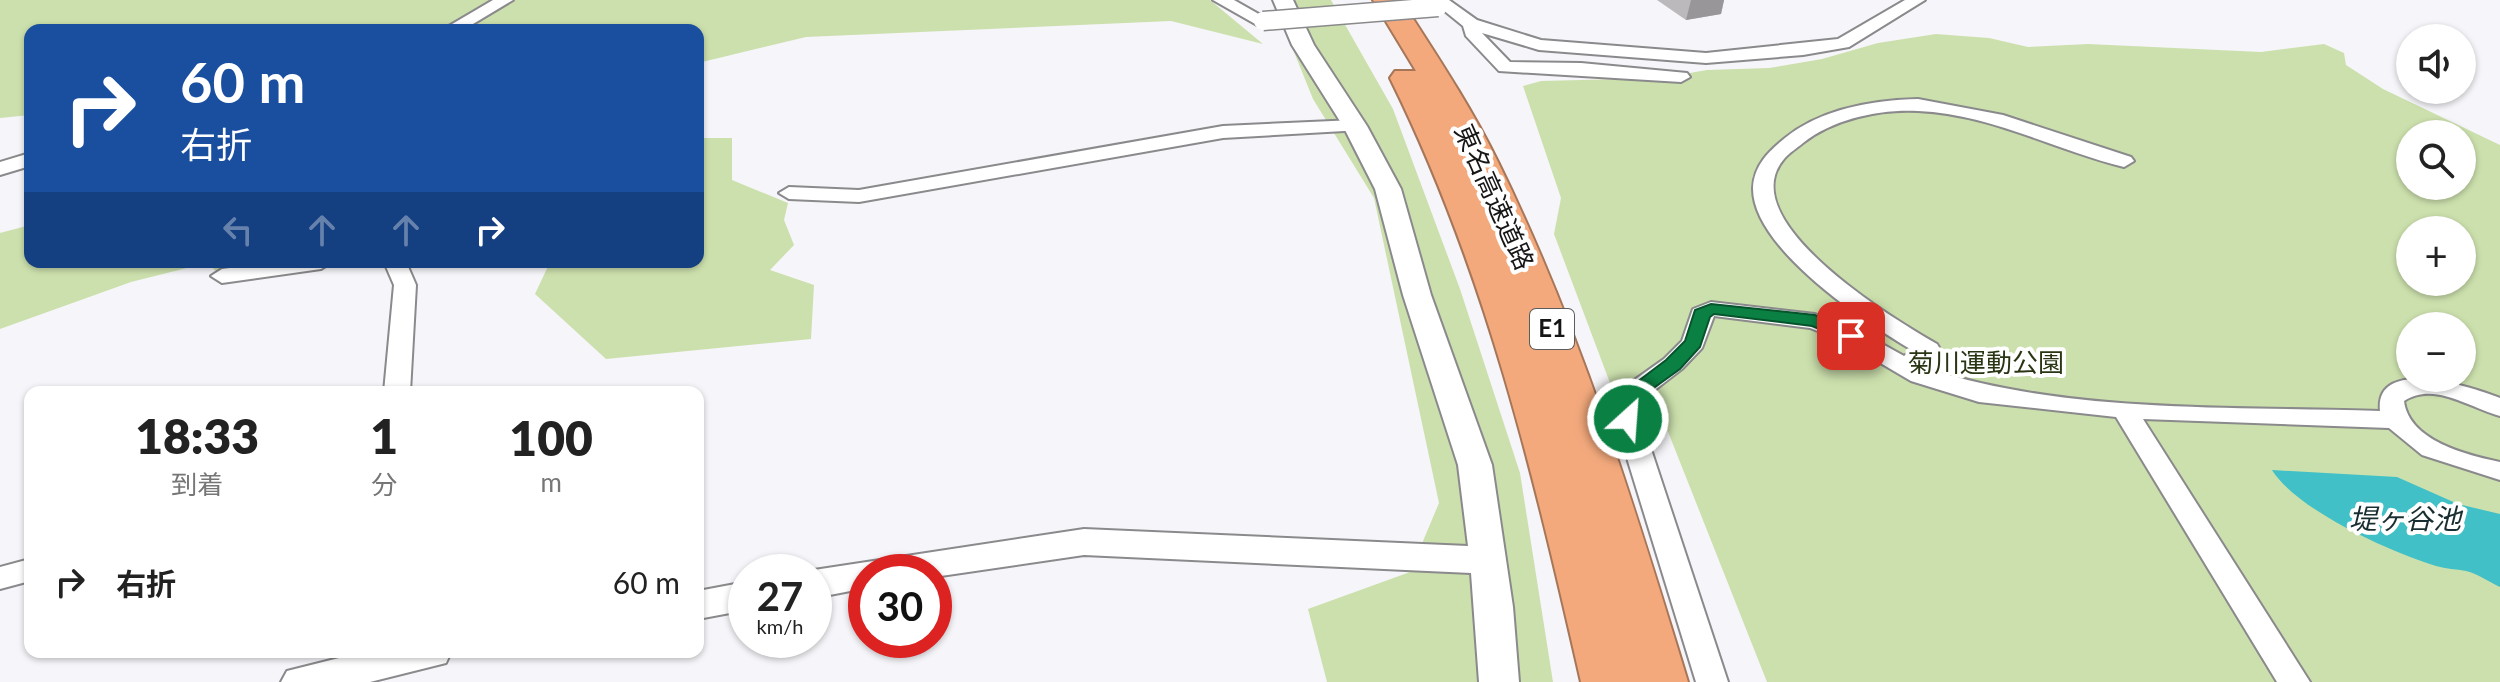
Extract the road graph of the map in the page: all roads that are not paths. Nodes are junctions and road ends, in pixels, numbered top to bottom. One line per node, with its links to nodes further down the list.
1 (505, 0): 9 (street)
2 (1221, 0): 8 (street)
3 (1283, 0): 12 (street)
4 (1359, 0): 35 (highway, 東名高速道路 / E1)
5 (1387, 0): 36 (highway, 東名高速道路 / E1)
6 (1917, 0): 10 (street)
7 (1441, 4): 8 (street, bridge); 10 (street)
8 (1249, 6)
9 (461, 24)
10 (1471, 24): 11 (street)
11 (1681, 77)
12 (1355, 126): 16 (street); 26 (street)
13 (24, 161): 15 (street)
14 (2124, 161): 20 (street)
15 (0, 169)
16 (789, 193)
17 (279, 268): 19 (street)
18 (398, 268): 21 (street)
19 (222, 276)
20 (1906, 367): 23 (street); 37 (street)
21 (397, 386)
22 (2500, 408): 24 (street)
23 (2124, 410): 24 (street); 38 (street)
24 (2395, 420): 25 (street)
25 (2500, 471)
26 (1487, 560): 27 (street); 34 (street)
27 (952, 561)
28 (24, 572): 29 (street)
29 (0, 578)
30 (728, 599): 31 (street)
31 (704, 604)
32 (376, 658): 33 (street)
33 (301, 682)
34 (1499, 682)
35 (1609, 682)
36 (1660, 682)
37 (1712, 682)
38 (2294, 682)

